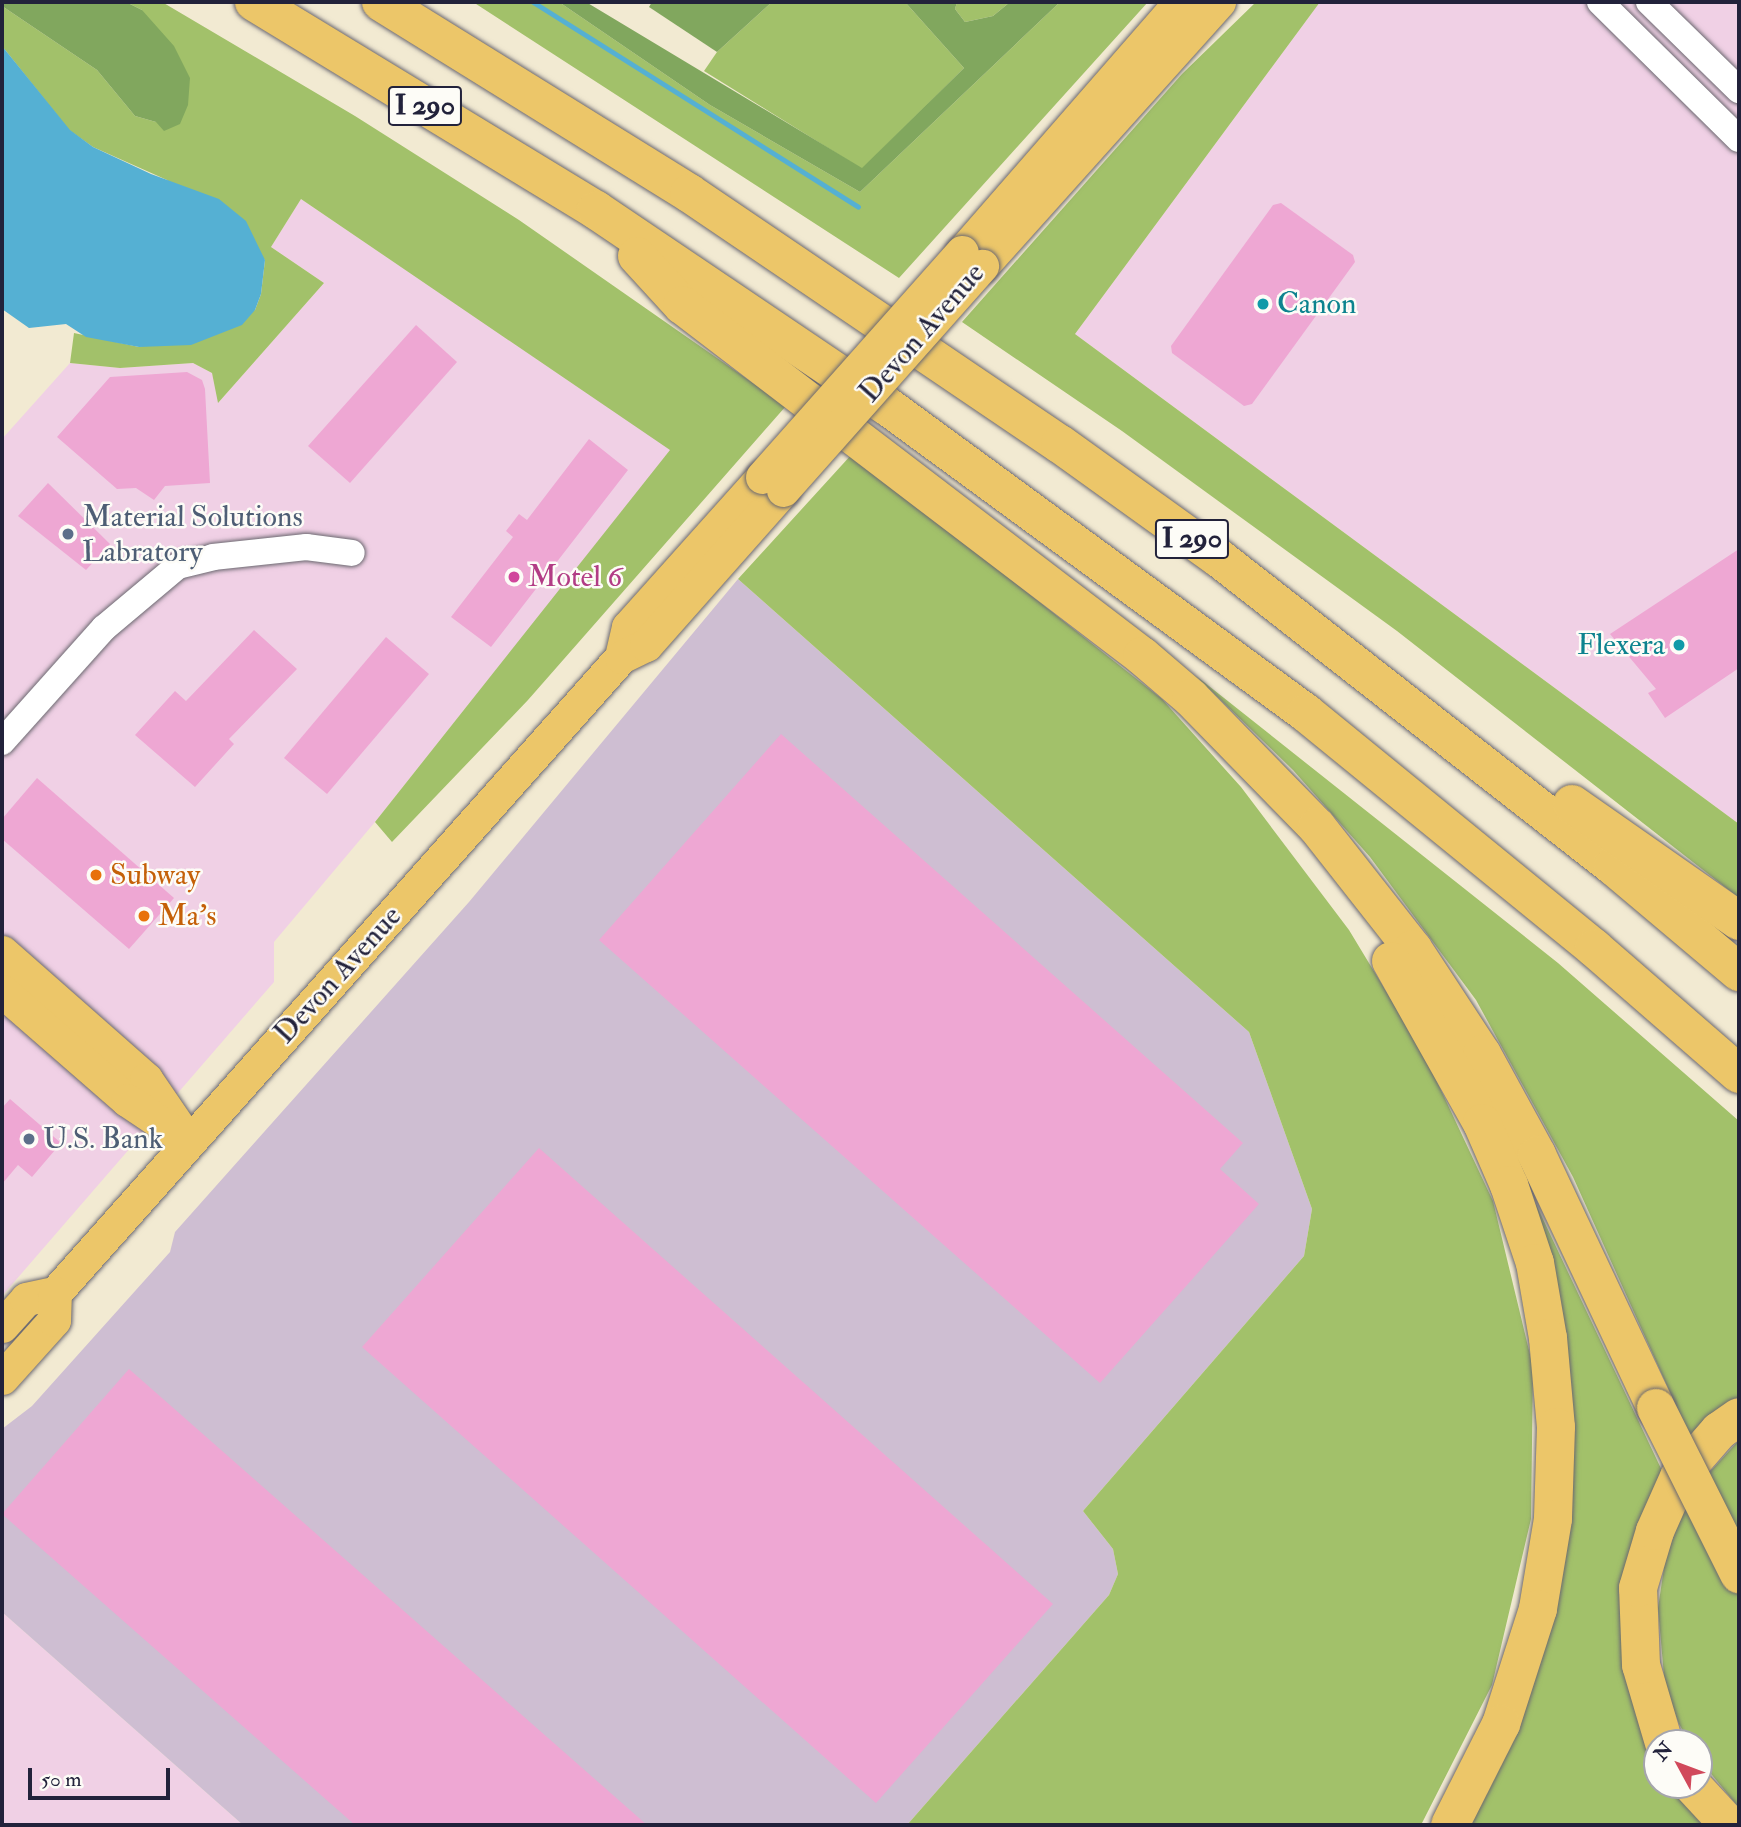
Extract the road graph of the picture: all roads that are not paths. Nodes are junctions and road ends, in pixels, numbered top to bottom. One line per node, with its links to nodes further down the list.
1 (254, 2): 10 (highway, I 290)
2 (381, 2): 13 (highway, I 290)
3 (1180, 2): 11 (main road, Devon Avenue)
4 (1219, 2): 11 (main road, Devon Avenue)
5 (1601, 2): 8 (street)
6 (1649, 2): 7 (street)
7 (1735, 74): 8 (street)
8 (1701, 97): 9 (street)
9 (1739, 139)
10 (596, 210): 14 (highway); 20 (highway, I 290)
11 (972, 259): 21 (main road, Devon Avenue, bridge)
12 (352, 553): 15 (street)
13 (1292, 615): 16 (highway); 18 (highway, I 290)
14 (1191, 698): 26 (highway, bridge); 29 (highway)
15 (2, 742)
16 (1739, 921)
17 (2, 952): 21 (main road)
18 (1739, 972)
19 (2, 991): 21 (main road)
20 (1739, 1074)
21 (189, 1142): 22 (main road, Devon Avenue)
22 (55, 1293): 23 (main road); 24 (main road)
23 (2, 1326)
24 (2, 1378)
25 (1739, 1417): 27 (highway)
26 (1739, 1574)
27 (1660, 1729)
28 (1705, 1799): 30 (highway)
29 (1450, 1825)
30 (1729, 1825)

